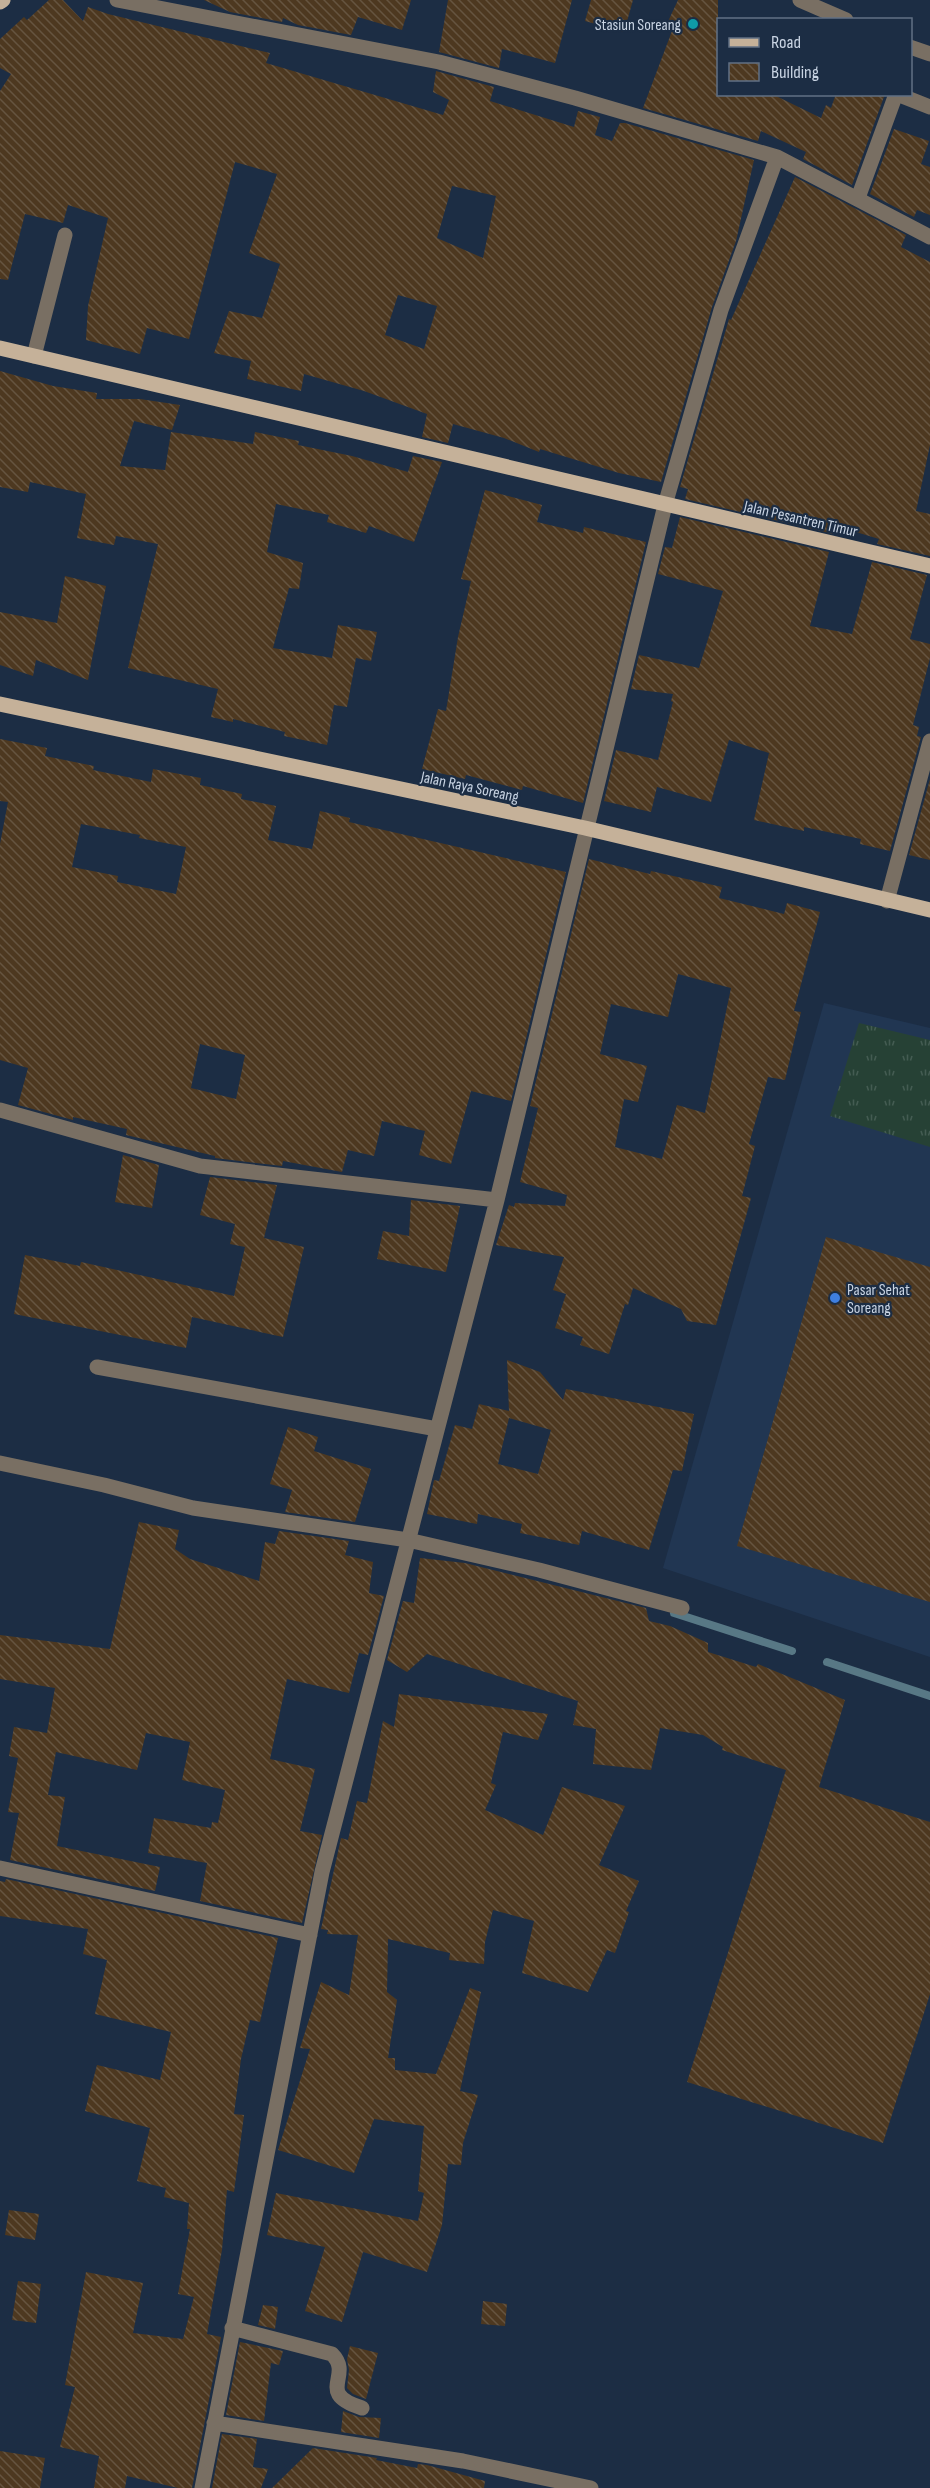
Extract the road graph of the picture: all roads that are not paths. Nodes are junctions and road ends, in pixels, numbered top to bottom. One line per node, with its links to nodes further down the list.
1 (117, 0): 9 (street)
2 (800, 0): 3 (street)
3 (841, 18)
4 (912, 49): 5 (street)
5 (930, 54)
6 (895, 96): 10 (street)
7 (901, 96): 8 (street)
8 (930, 107)
9 (777, 157): 10 (street); 15 (street)
10 (858, 198): 12 (street)
11 (65, 235): 14 (street)
12 (930, 237)
13 (0, 348): 14 (main road, Jalan Pesantren Timur)
14 (34, 356): 15 (main road, Jalan Pesantren Timur)
15 (664, 505): 16 (main road, Jalan Pesantren Timur); 19 (street)
16 (930, 566)
17 (0, 704): 19 (main road, Jalan Raya Soreang)
18 (930, 741): 20 (street)
19 (585, 828): 20 (main road, Jalan Raya Soreang); 23 (street)
20 (887, 901): 21 (main road, Jalan Raya Soreang)
21 (930, 910)
22 (0, 1110): 23 (street)
23 (497, 1200): 25 (street)
24 (97, 1367): 25 (street)
25 (437, 1429): 27 (street)
26 (0, 1463): 27 (street)
27 (408, 1540): 28 (street); 30 (street)
28 (682, 1608)
29 (0, 1868): 30 (street)
30 (310, 1935): 31 (street)
31 (232, 2328): 32 (street); 33 (street)
32 (362, 2408)
33 (214, 2423): 34 (street); 35 (street)
34 (202, 2488)
35 (591, 2488)

